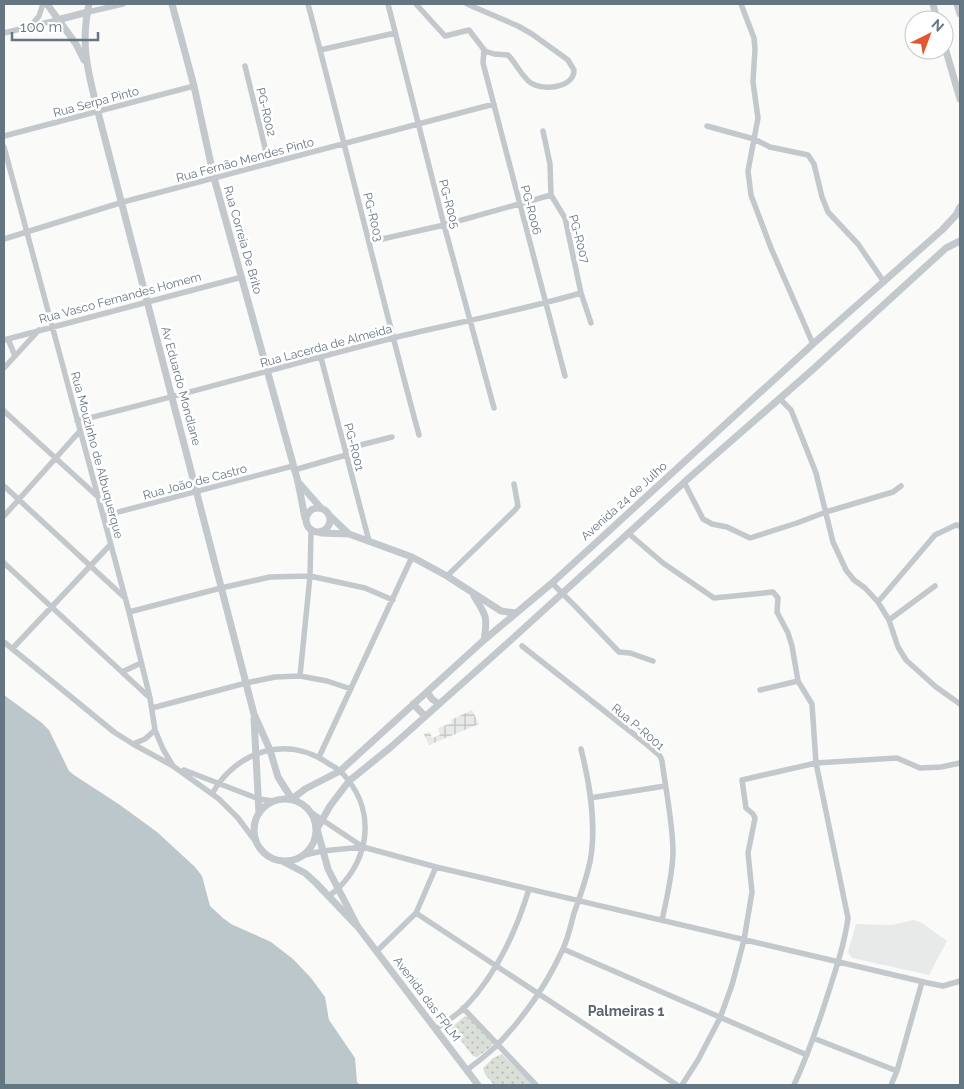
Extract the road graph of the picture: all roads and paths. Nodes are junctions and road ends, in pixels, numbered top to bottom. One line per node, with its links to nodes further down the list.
1 (45, 4): 12 (street); 13 (street)
2 (121, 4): 10 (street)
3 (172, 4): 21 (street, Rua Correia De Brito)
4 (308, 4): 17 (street, PG-R003)
5 (388, 4): 15 (street, PG-R005)
6 (416, 4): 16 (street)
7 (466, 4): 16 (street)
8 (741, 4): 29 (street)
9 (957, 4): 11 (street)
10 (88, 8): 12 (street); 19 (street)
11 (960, 14)
12 (58, 20): 13 (street); 19 (street)
13 (30, 27): 14 (street)
14 (4, 33)
15 (396, 33): 17 (street); 25 (street, PG-R005)
16 (484, 49): 23 (street, PG-R006)
17 (320, 50): 30 (street, PG-R003)
18 (949, 60): 22 (street)
19 (86, 64): 24 (street, Av Eduardo Mondlane)
20 (244, 66): 32 (street, PG-R002)
21 (194, 86): 24 (street, Rua Serpa Pinto); 33 (street, Rua Correia De Brito)
22 (960, 99)
23 (494, 104): 25 (street, Rua Fernão Mendes Pinto); 36 (street, PG-R006)
24 (98, 112): 28 (street, Rua Serpa Pinto); 35 (street, Av Eduardo Mondlane)
25 (418, 125): 30 (street, Rua Fernão Mendes Pinto); 38 (street, PG-R005)
26 (707, 126): 29 (street)
27 (543, 131): 34 (street, PG-R007)
28 (4, 136)
29 (754, 139): 44 (street); 54 (street)
30 (345, 144): 32 (street, Rua Fernão Mendes Pinto); 42 (street, PG-R003)
31 (4, 147): 39 (street, Rua Mouzinho de Albuquerque)
32 (269, 164): 33 (street, Rua Fernão Mendes Pinto)
33 (214, 178): 35 (street, Rua Fernão Mendes Pinto); 43 (street, Rua Correia De Brito)
34 (551, 194): 36 (street); 45 (street, PG-R007)
35 (123, 202): 39 (street, Rua Fernão Mendes Pinto); 46 (street, Av Eduardo Mondlane)
36 (519, 203): 38 (street); 47 (street, PG-R006)
37 (960, 207): 44 (street, Avenida 24 de Julho)
38 (444, 225): 42 (street); 48 (street, PG-R005)
39 (27, 233): 40 (street, Rua Fernão Mendes Pinto); 50 (street, Rua Mouzinho de Albuquerque)
40 (4, 239)
41 (960, 241): 61 (street)
42 (369, 242): 52 (street, PG-R003)
43 (242, 276): 46 (street, Rua Vasco Fernandes Homem); 58 (street, Rua Correia De Brito)
44 (884, 282): 54 (street, Avenida 24 de Julho)
45 (581, 293): 47 (street, Rua Lacerda de Almeida); 49 (street, PG-R007)
46 (148, 302): 50 (street, Rua Vasco Fernandes Homem); 60 (street, Av Eduardo Mondlane)
47 (546, 303): 48 (street, Rua Lacerda de Almeida); 59 (street, PG-R006)
48 (470, 320): 52 (street, Rua Lacerda de Almeida); 62 (street, PG-R005)
49 (591, 323)
50 (52, 326): 51 (street, Rua Vasco Fernandes Homem); 64 (street, Rua Mouzinho de Albuquerque)
51 (39, 330): 53 (street, Rua Vasco Fernandes Homem); 55 (street)
52 (393, 338): 56 (street, Rua Lacerda de Almeida); 66 (street, PG-R003)
53 (6, 340): 55 (street)
54 (813, 344): 69 (street, Avenida 24 de Julho)
55 (16, 356): 57 (street)
56 (321, 358): 58 (street, Rua Lacerda de Almeida); 68 (street, PG-R001)
57 (4, 368)
58 (268, 372): 60 (street, Rua Lacerda de Almeida); 72 (street, Rua Correia De Brito)
59 (565, 376)
60 (172, 398): 64 (street, Rua Lacerda de Almeida); 79 (street, Av Eduardo Mondlane)
61 (780, 399): 73 (street); 83 (street)
62 (494, 408)
63 (4, 410): 70 (street)
64 (77, 421): 65 (street, Rua Mouzinho de Albuquerque)
65 (79, 432): 70 (street); 80 (street, Rua Mouzinho de Albuquerque)
66 (420, 436)
67 (392, 437): 68 (street, Rua João de Castro)
68 (345, 452): 72 (street, Rua João de Castro); 93 (street, PG-R001)
69 (691, 457): 71 (street, Avenida 24 de Julho); 73 (street)
70 (56, 458): 80 (street); 81 (street)
71 (680, 466): 74 (street); 98 (street, Avenida 24 de Julho)
72 (294, 468): 75 (street, Rua Correia De Brito); 79 (street, Rua João de Castro)
73 (700, 468): 74 (street)
74 (687, 479): 83 (street); 91 (street)
75 (298, 482): 82 (street); 87 (street, Rua Correia De Brito)
76 (514, 484): 100 (street)
77 (4, 486): 81 (street)
78 (901, 486): 83 (street)
79 (198, 492): 85 (street, Rua João de Castro); 104 (street, Av Eduardo Mondlane)
80 (96, 495): 85 (street, Rua Mouzinho de Albuquerque)
81 (19, 500): 84 (street); 97 (street)
82 (321, 508): 86 (street); 87 (street)
83 (826, 512): 109 (street)
84 (4, 516)
85 (103, 516): 94 (street, Rua Mouzinho de Albuquerque)
86 (330, 516): 90 (street); 92 (street)
87 (305, 518): 89 (street)
88 (960, 526): 109 (street)
89 (311, 531): 90 (street); 99 (street)
90 (321, 532): 92 (street)
91 (628, 533): 101 (street); 122 (street)
92 (349, 534): 93 (street)
93 (369, 541): 95 (street)
94 (110, 545): 97 (street); 107 (street, Rua Mouzinho de Albuquerque)
95 (412, 557): 100 (street); 108 (street)
96 (4, 563): 110 (street)
97 (90, 565): 107 (street); 110 (street)
98 (564, 571): 101 (street); 102 (street, Avenida 24 de Julho)
99 (310, 576): 104 (street); 108 (street); 121 (street)
100 (447, 576): 105 (street)
101 (574, 582): 106 (street)
102 (552, 583): 106 (street); 112 (street, Avenida 24 de Julho)
103 (935, 586): 113 (street)
104 (221, 588): 111 (street); 123 (street, Av Eduardo Mondlane)
105 (473, 593): 112 (street); 114 (street)
106 (562, 593): 118 (street); 129 (street)
107 (125, 599): 111 (street, Rua Mouzinho de Albuquerque)
108 (393, 600): 124 (street)
109 (878, 602): 113 (street)
110 (51, 607): 117 (street); 120 (street)
111 (128, 612): 119 (street, Rua Mouzinho de Albuquerque)
112 (516, 613): 114 (street, Avenida 24 de Julho)
113 (889, 620): 130 (street)
114 (484, 640): 126 (street, Avenida 24 de Julho)
115 (4, 642): 117 (street)
116 (522, 646): 146 (street, Rua P-R001)
117 (12, 649): 135 (street)
118 (653, 661)
119 (141, 663): 120 (street); 127 (street, Rua Mouzinho de Albuquerque)
120 (122, 672): 127 (street)
121 (300, 676): 123 (street); 124 (street)
122 (798, 680): 125 (street); 140 (street)
123 (246, 682): 131 (street); 132 (street, Av Eduardo Mondlane)
124 (351, 689): 139 (street)
125 (760, 690)
126 (427, 692): 128 (street, Avenida 24 de Julho); 129 (street)
127 (150, 698): 131 (street, Rua Mouzinho de Albuquerque)
128 (413, 704): 133 (street); 143 (street, Avenida 24 de Julho)
129 (439, 704): 133 (street)
130 (960, 704)
131 (152, 708): 134 (street, Rua Mouzinho de Albuquerque)
132 (254, 714): 136 (street); 138 (street)
133 (425, 716): 144 (street)
134 (155, 730): 135 (street); 142 (street, Rua Mouzinho de Albuquerque)
135 (133, 744): 142 (street)
136 (270, 750): 138 (street); 139 (street); 150 (street)
137 (581, 750): 148 (street)
138 (256, 754): 145 (street); 149 (street)
139 (319, 756): 143 (street)
140 (816, 763): 141 (street); 169 (street); 172 (street)
141 (960, 763)
142 (173, 766): 145 (street); 147 (street)
143 (340, 771): 144 (street); 150 (street, Avenida 24 de Julho)
144 (349, 781): 154 (street); 157 (street)
145 (218, 784): 147 (street); 149 (street)
146 (665, 786): 148 (street); 167 (street, Rua P-R001)
147 (212, 794): 156 (street)
148 (590, 798): 165 (street)
149 (259, 799): 151 (street); 152 (street)
150 (292, 799): 151 (street); 153 (street)
151 (273, 801): 152 (street)
152 (259, 813): 156 (street)
153 (312, 813): 154 (street); 155 (street)
154 (322, 819): 155 (street); 157 (street)
155 (317, 829): 158 (street, Avenida das FPLM); 159 (street)
156 (256, 842): 160 (street)
157 (363, 847): 158 (street); 161 (street); 163 (street)
158 (322, 851): 159 (street); 163 (street, Avenida das FPLM)
159 (305, 855): 160 (street)
160 (282, 861): 164 (street, Avenida das FPLM)
161 (436, 867): 162 (street); 166 (street)
162 (529, 888): 165 (street); 173 (street)
163 (338, 889): 164 (street); 168 (street, Avenida das FPLM)
164 (329, 896): 168 (street, Avenida das FPLM)
165 (579, 900): 167 (street); 170 (street)
166 (416, 913): 171 (street); 173 (street)
167 (662, 920): 169 (street)
168 (358, 927): 171 (street, Avenida das FPLM)
169 (744, 940): 172 (street); 178 (street)
170 (563, 949): 176 (street); 178 (street)
171 (377, 951): 179 (street, Avenida das FPLM)
172 (839, 962): 175 (street); 180 (street)
173 (497, 966): 176 (street); 177 (street)
174 (960, 981): 175 (street)
175 (922, 982): 184 (street)
176 (539, 993): 181 (street); 187 (street)
177 (463, 1008): 179 (street); 181 (street)
178 (720, 1018): 182 (street); 188 (street)
179 (436, 1029): 183 (street, Avenida das FPLM)
180 (813, 1038): 182 (street); 184 (street)
181 (498, 1045): 183 (street); 186 (street)
182 (807, 1055): 189 (street)
183 (467, 1070): 185 (street, Avenida das FPLM)
184 (897, 1071): 190 (street)
185 (478, 1085)
186 (536, 1085)
187 (677, 1085)
188 (682, 1085)
189 (794, 1085)
190 (890, 1085)

